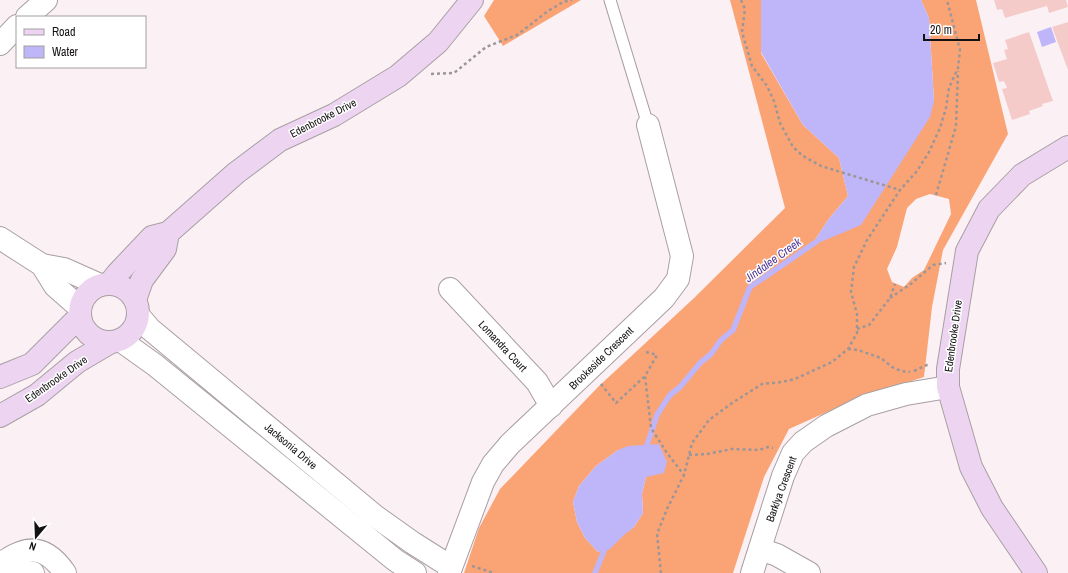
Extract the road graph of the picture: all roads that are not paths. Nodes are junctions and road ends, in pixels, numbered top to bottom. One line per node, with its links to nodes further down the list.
1 (46, 0): 4 (street)
2 (472, 0): 9 (street, Edenbrooke Drive)
3 (610, 0): 7 (lane)
4 (28, 16)
5 (16, 27): 6 (street)
6 (0, 44)
7 (648, 125): 19 (street, Brookeside Crescent)
8 (1068, 147): 18 (street, Edenbrooke Drive)
9 (168, 233): 12 (street, Edenbrooke Drive); 14 (street)
10 (0, 238): 11 (street)
11 (42, 266): 12 (street); 15 (street)
12 (105, 284): 14 (street); 15 (street)
13 (450, 289): 19 (street, Lomandra Court)
14 (137, 308): 16 (street); 24 (street, Jacksonia Drive)
15 (79, 312): 16 (street); 17 (street)
16 (115, 341): 20 (street, Edenbrooke Drive); 27 (street, Jacksonia Drive)
17 (0, 377)
18 (948, 387): 21 (street, Barklya Crescent); 30 (street, Edenbrooke Drive)
19 (551, 406): 24 (street, Brookeside Crescent)
20 (0, 416)
21 (760, 549): 28 (street, Barklya Crescent); 29 (street)
22 (0, 564): 26 (street)
23 (0, 568): 25 (street)
24 (450, 570)
25 (33, 573)
26 (65, 573)
27 (415, 573)
28 (752, 573)
29 (809, 573)
30 (1036, 573)

